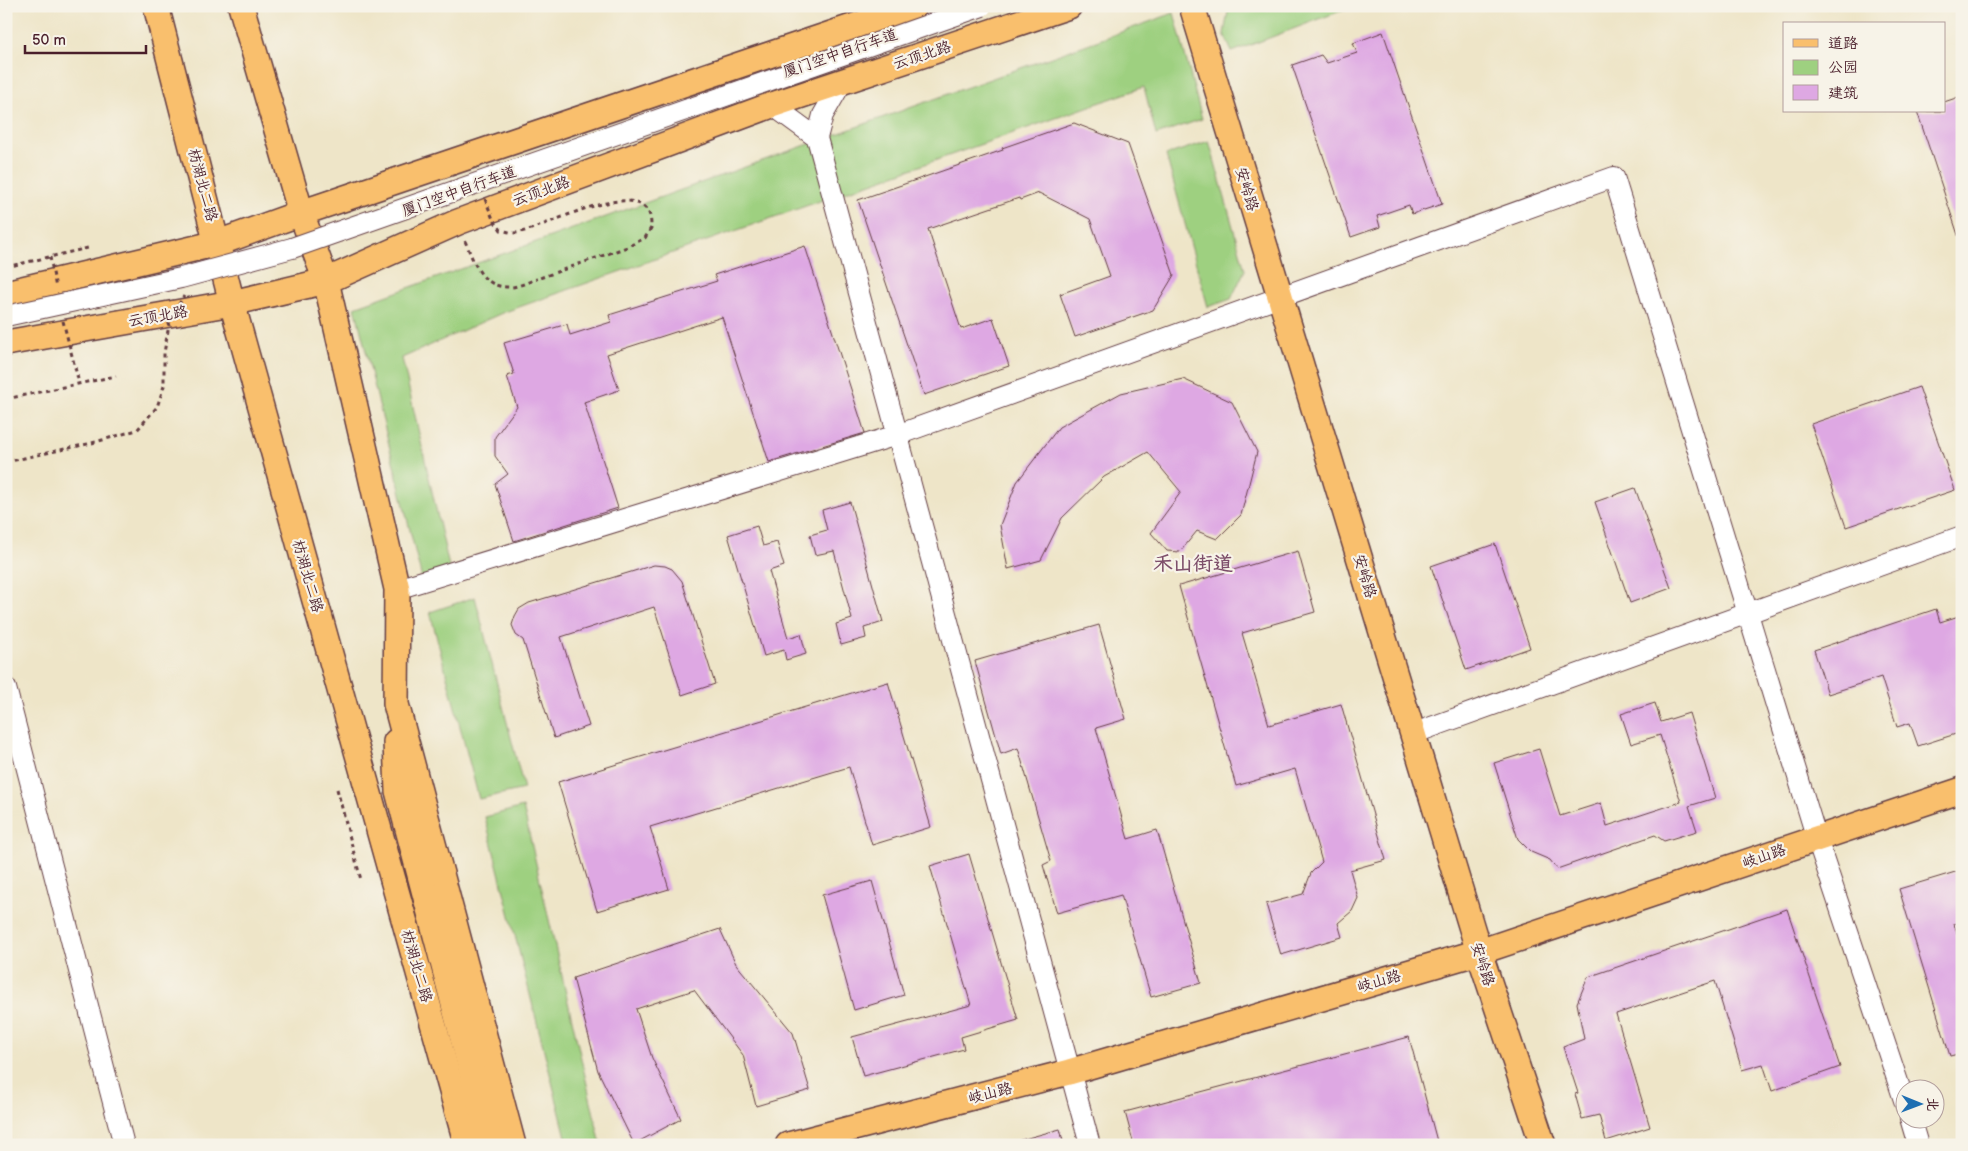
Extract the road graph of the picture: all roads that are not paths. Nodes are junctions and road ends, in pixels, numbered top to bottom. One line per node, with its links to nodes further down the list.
1 (156, 6): 11 (main road, 枋湖北二路)
2 (241, 6): 10 (main road)
3 (914, 6): 10 (main road)
4 (1068, 6): 7 (main road, 云顶北路)
5 (1192, 6): 14 (main road, 安岭路)
6 (990, 8): 16 (street, bridge)
7 (842, 82): 8 (main road, 云顶北路); 9 (street)
8 (772, 105): 9 (street); 12 (main road, 云顶北路)
9 (817, 138): 18 (street)
10 (301, 213): 11 (main road); 12 (main road)
11 (218, 243): 13 (main road); 15 (main road, 枋湖北二路)
12 (326, 281): 15 (main road, 云顶北路); 20 (main road)
13 (6, 293)
14 (1280, 296): 18 (street); 21 (street); 24 (main road, 安岭路)
15 (232, 303): 17 (main road, 云顶北路); 32 (main road, 枋湖北二路)
16 (6, 316)
17 (6, 343)
18 (897, 435): 20 (street); 28 (street)
19 (1962, 536): 21 (street)
20 (397, 589): 23 (main road)
21 (1748, 613): 24 (street); 26 (street)
22 (6, 688): 31 (street)
23 (396, 704): 33 (main road); 34 (main road)
24 (1412, 734): 27 (main road, 安岭路)
25 (1962, 790): 26 (main road, 岐山路)
26 (1817, 839): 27 (main road, 岐山路); 29 (street)
27 (1479, 952): 28 (main road, 岐山路); 37 (main road, 安岭路)
28 (1069, 1072): 35 (main road, 岐山路); 36 (street)
29 (1897, 1078)
30 (1913, 1128): 38 (street)
31 (124, 1145)
32 (467, 1145)
33 (491, 1145)
34 (513, 1145)
35 (788, 1145)
36 (1090, 1145)
37 (1543, 1145)
38 (1918, 1145)

